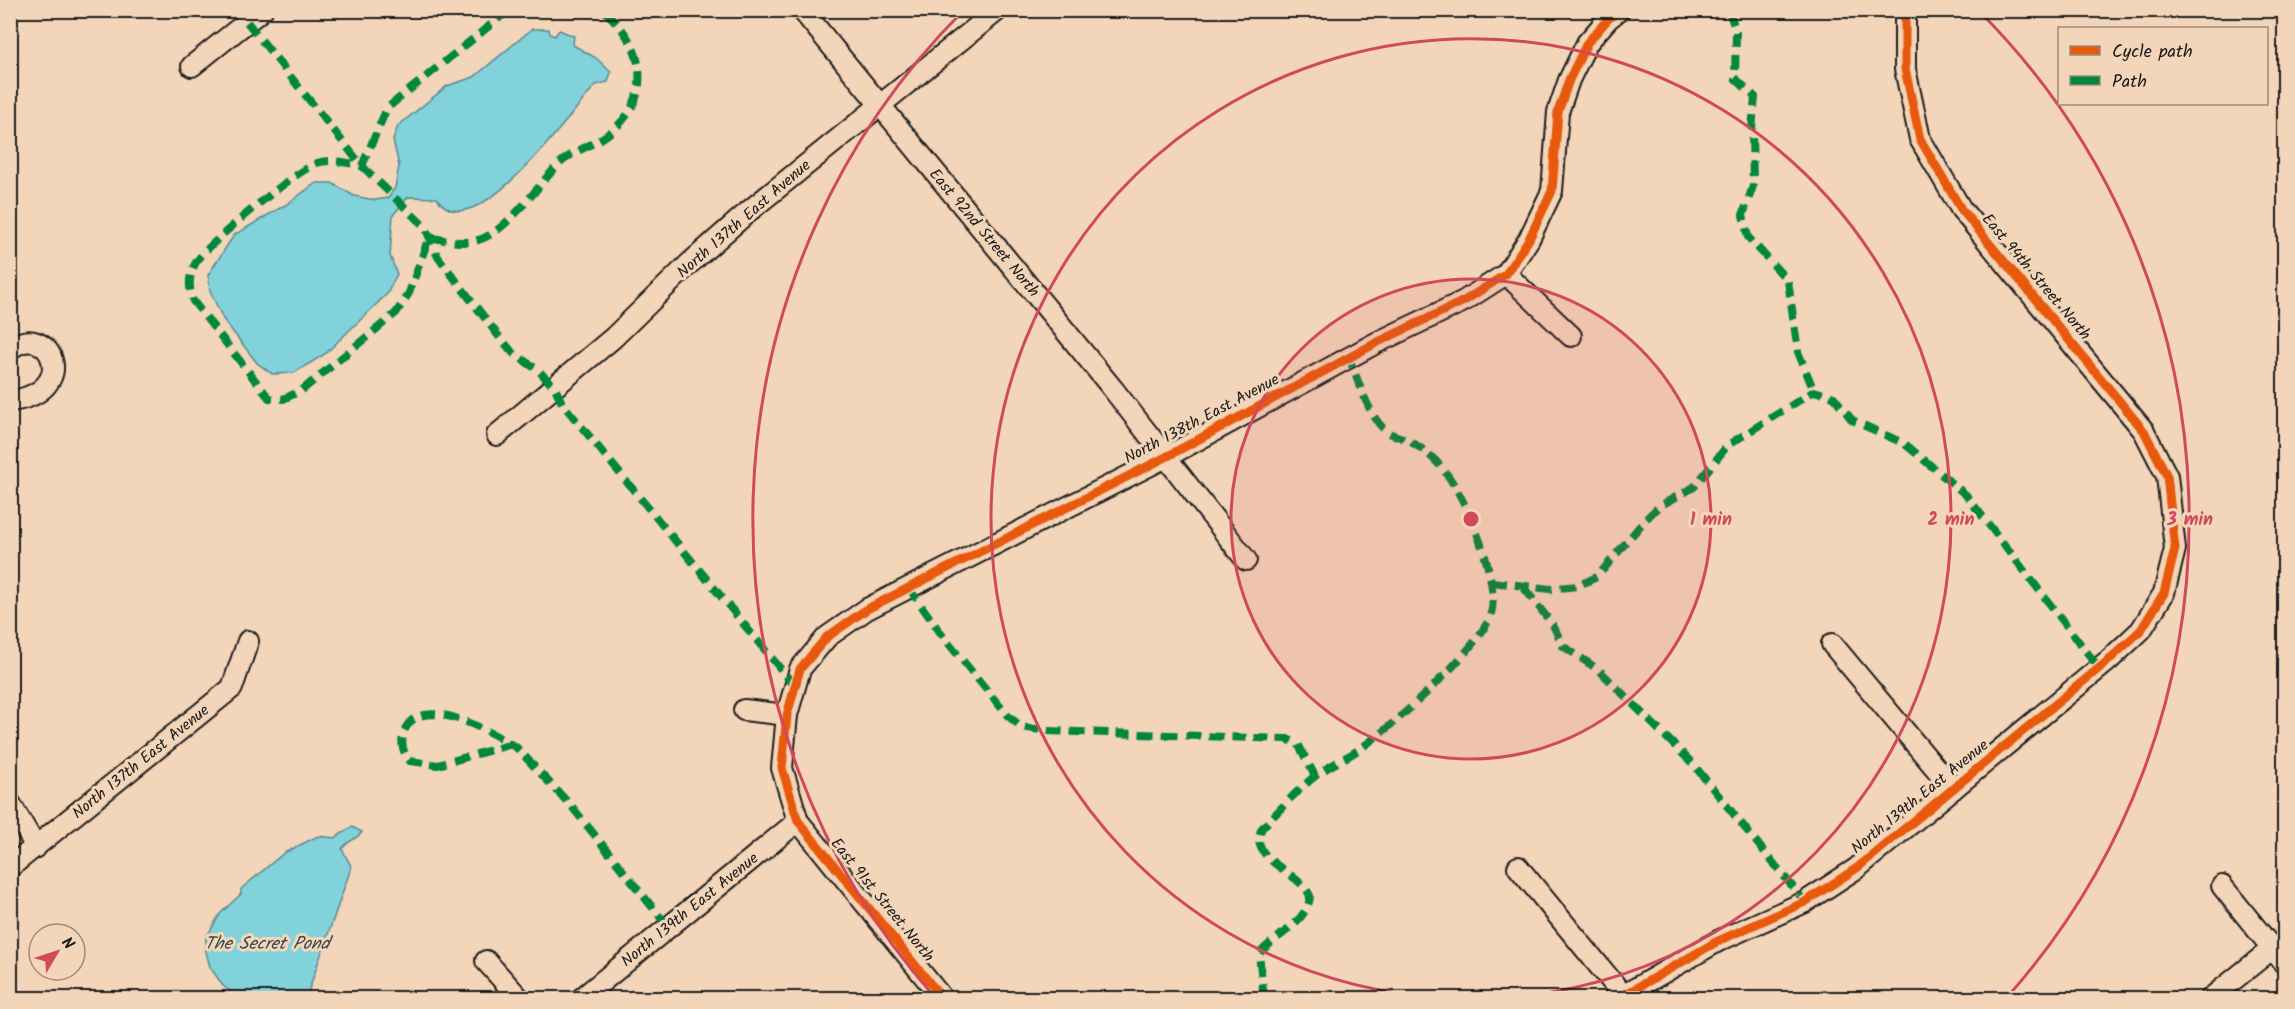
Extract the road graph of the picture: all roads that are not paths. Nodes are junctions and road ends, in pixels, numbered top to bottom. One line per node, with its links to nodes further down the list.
1 (262, 10): 6 (street)
2 (802, 10): 7 (street, East 92nd Street North)
3 (998, 10): 7 (street, North 137th East Avenue)
4 (1619, 10): 8 (street, North 138th East Avenue)
5 (1905, 10): 14 (street, East 94th Street North)
6 (192, 66)
7 (879, 106): 12 (street, North 137th East Avenue); 13 (street, East 92nd Street North)
8 (1506, 274): 9 (street); 13 (street, North 138th East Avenue)
9 (1571, 336)
10 (10, 349): 11 (street)
11 (10, 401)
12 (497, 435)
13 (1166, 457): 15 (street, East 92nd Street North); 19 (street, North 138th East Avenue)
14 (2175, 549): 20 (street, North 139th East Avenue)
15 (1246, 560)
16 (248, 641): 23 (street, North 137th East Avenue)
17 (1832, 644): 20 (street)
18 (744, 710): 19 (street)
19 (787, 715): 22 (street, North 138th East Avenue)
20 (1953, 789): 29 (street, North 139th East Avenue)
21 (10, 803): 23 (street)
22 (798, 821): 31 (street, North 139th East Avenue); 32 (street, East 91st Street North)
23 (36, 847): 24 (street, North 137th East Avenue)
24 (10, 867)
25 (1518, 867): 29 (street)
26 (2222, 886): 27 (street)
27 (2279, 956): 33 (street)
28 (486, 961): 30 (street)
29 (1621, 997)
30 (519, 999)
31 (582, 999)
32 (942, 999)
33 (2211, 999)

